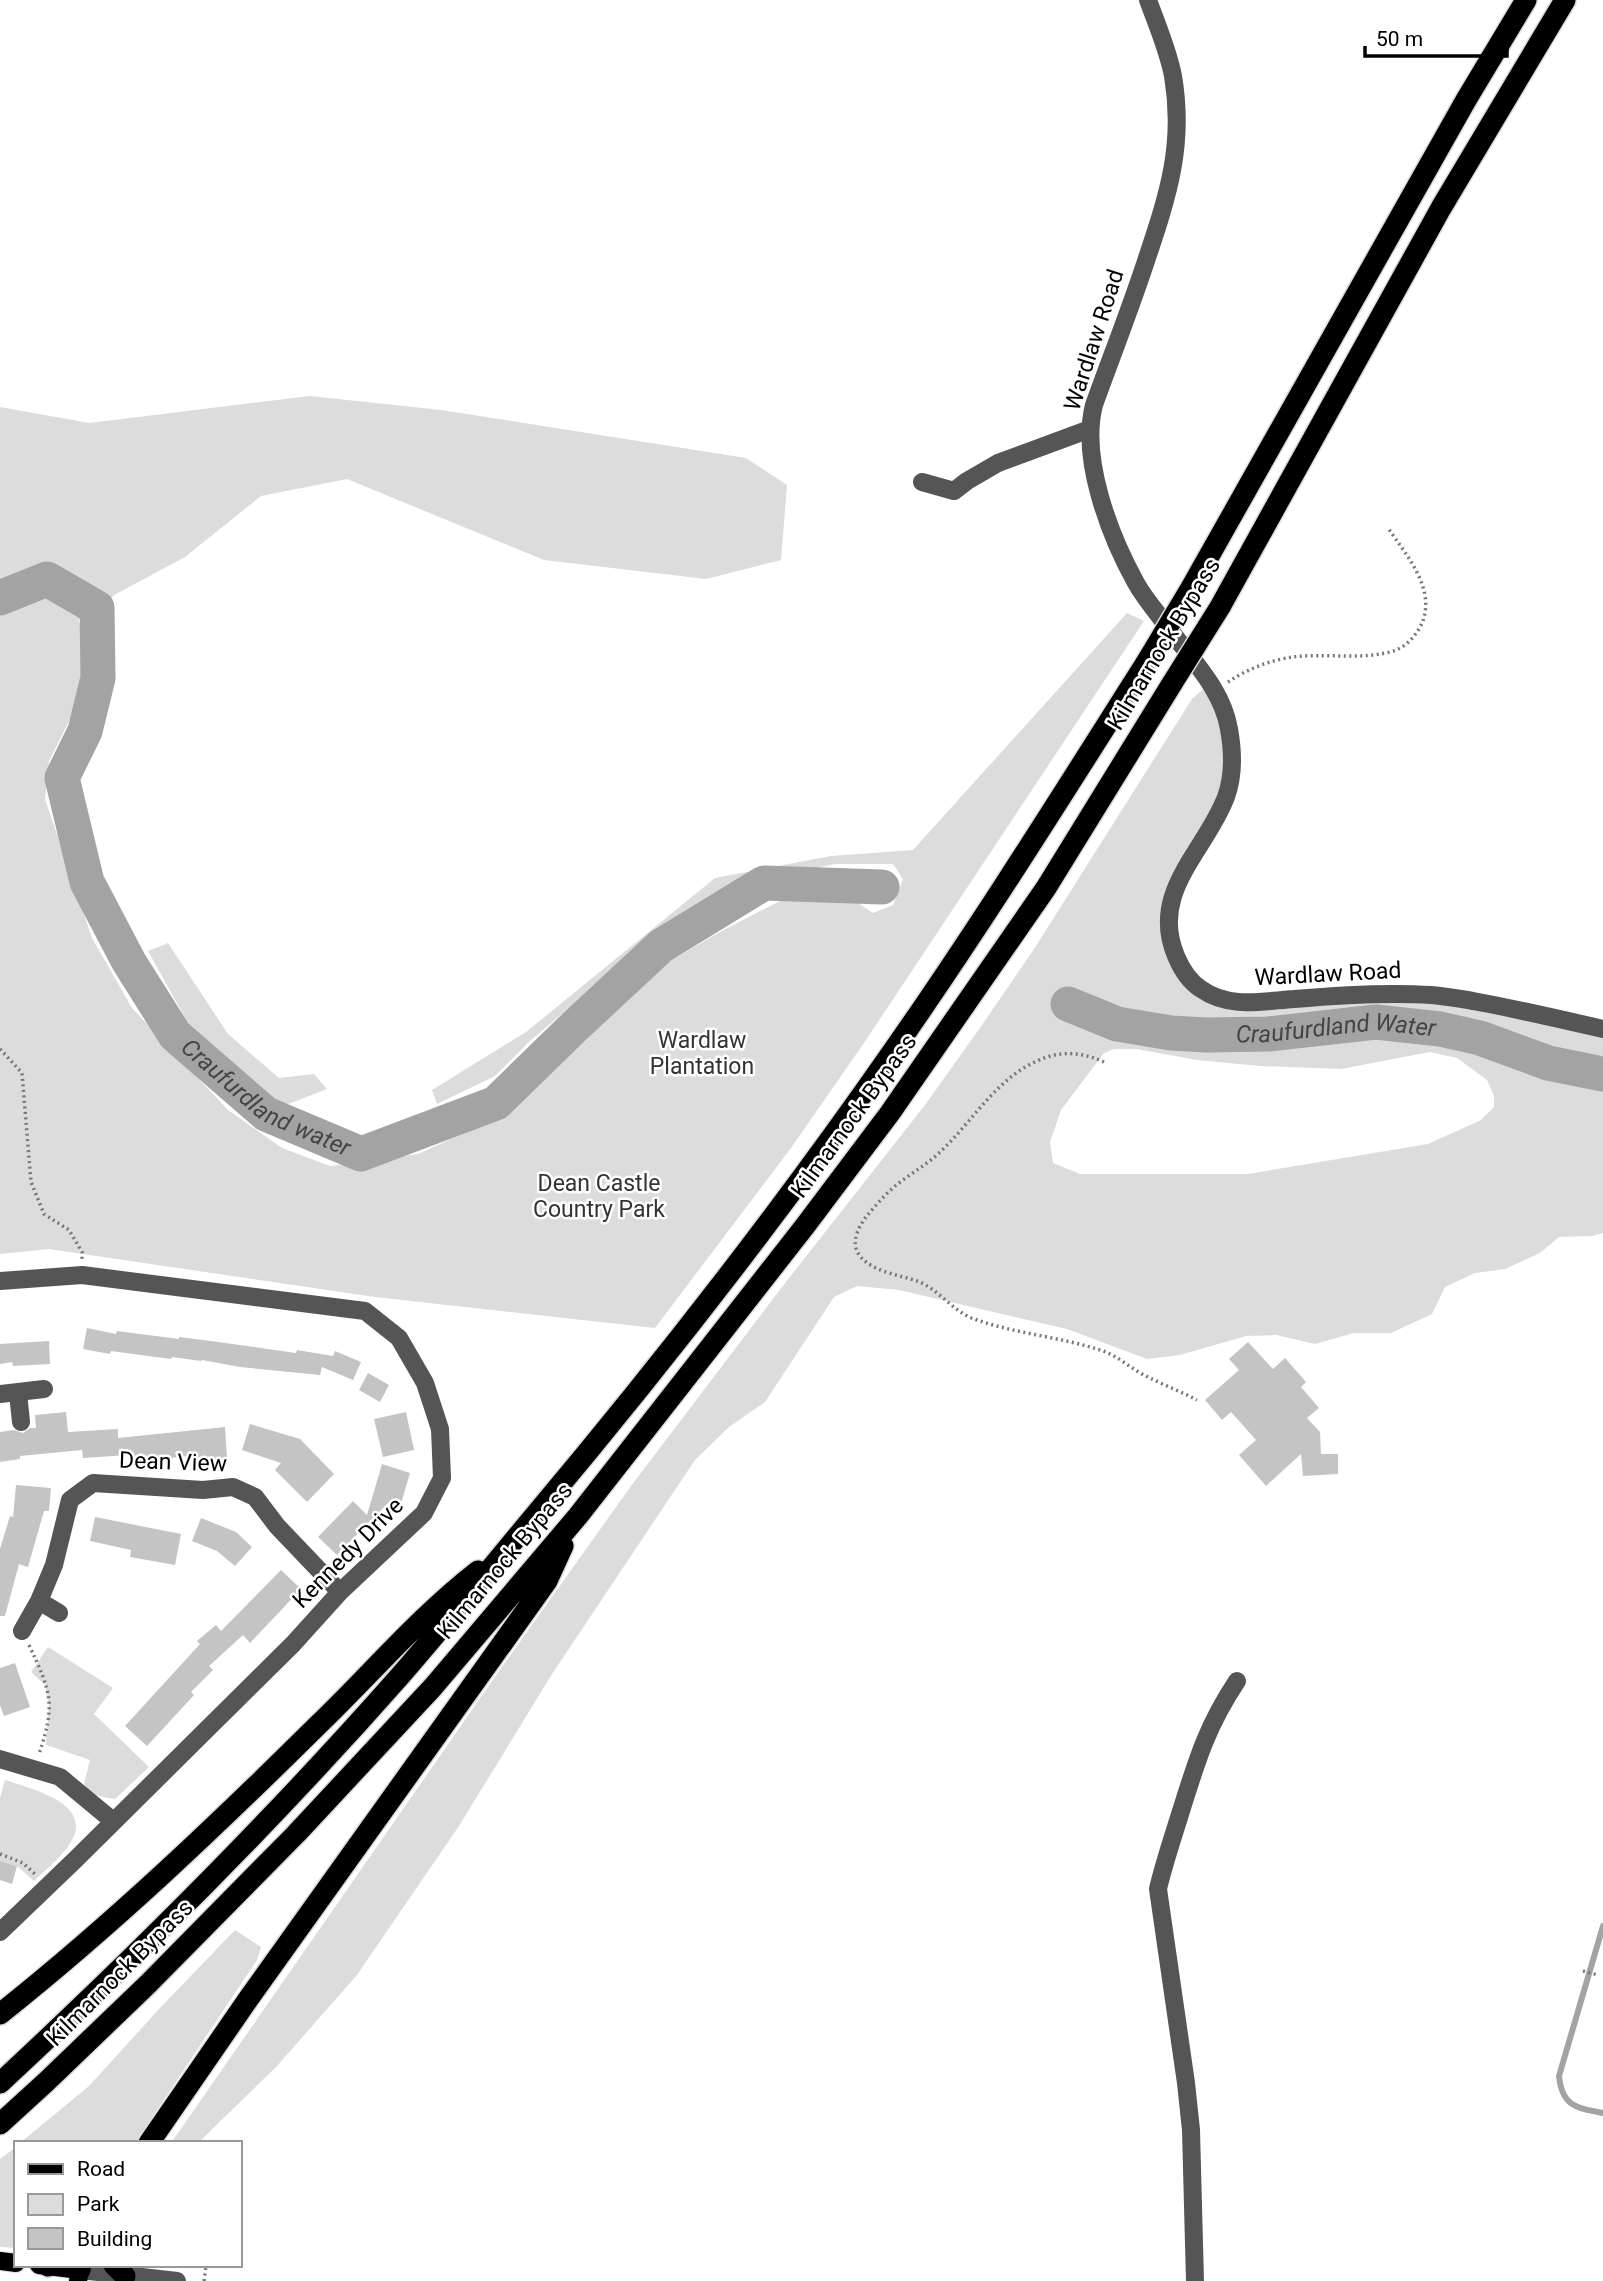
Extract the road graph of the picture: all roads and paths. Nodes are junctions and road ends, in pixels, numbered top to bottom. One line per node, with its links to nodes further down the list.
1 (1148, 0): 4 (street, Wardlaw Road)
2 (1525, 0): 18 (highway, Kilmarnock Bypass, bridge)
3 (1565, 0): 17 (highway, Kilmarnock Bypass, bridge)
4 (1090, 429): 5 (street); 7 (street, Wardlaw Road)
5 (922, 482)
6 (1388, 528): 7 (path)
7 (1215, 691): 8 (street, Wardlaw Road)
8 (1603, 1029)
9 (0, 1049): 11 (path)
10 (1104, 1062): 15 (path)
11 (82, 1275): 12 (street, Kennedy Drive); 19 (street, Kennedy Drive)
12 (0, 1281)
13 (44, 1390): 14 (street)
14 (9, 1393): 16 (street)
15 (1197, 1399)
16 (21, 1422)
17 (578, 1516): 34 (highway, Kilmarnock Bypass); 35 (highway)
18 (510, 1545): 32 (highway); 33 (highway, Kilmarnock Bypass)
19 (340, 1592): 20 (street, Dean View); 26 (street, Kennedy Drive)
20 (39, 1601): 21 (street); 22 (street, Dean View)
21 (59, 1613)
22 (22, 1630): 25 (path)
23 (1237, 1681): 42 (street)
24 (0, 1759): 25 (street)
25 (34, 1769): 26 (street)
26 (113, 1821): 28 (street, Kennedy Drive)
27 (0, 1854): 28 (path)
28 (48, 1887): 29 (street, Kennedy Drive)
29 (0, 1932)
30 (1583, 1971): 31 (path)
31 (1598, 1975)
32 (0, 2014)
33 (0, 2083)
34 (0, 2124)
35 (150, 2141)
36 (52, 2267): 39 (main road)
37 (206, 2267): 41 (path)
38 (120, 2270): 39 (street); 40 (street)
39 (80, 2272)
40 (177, 2281)
41 (204, 2281)
42 (1195, 2281)

